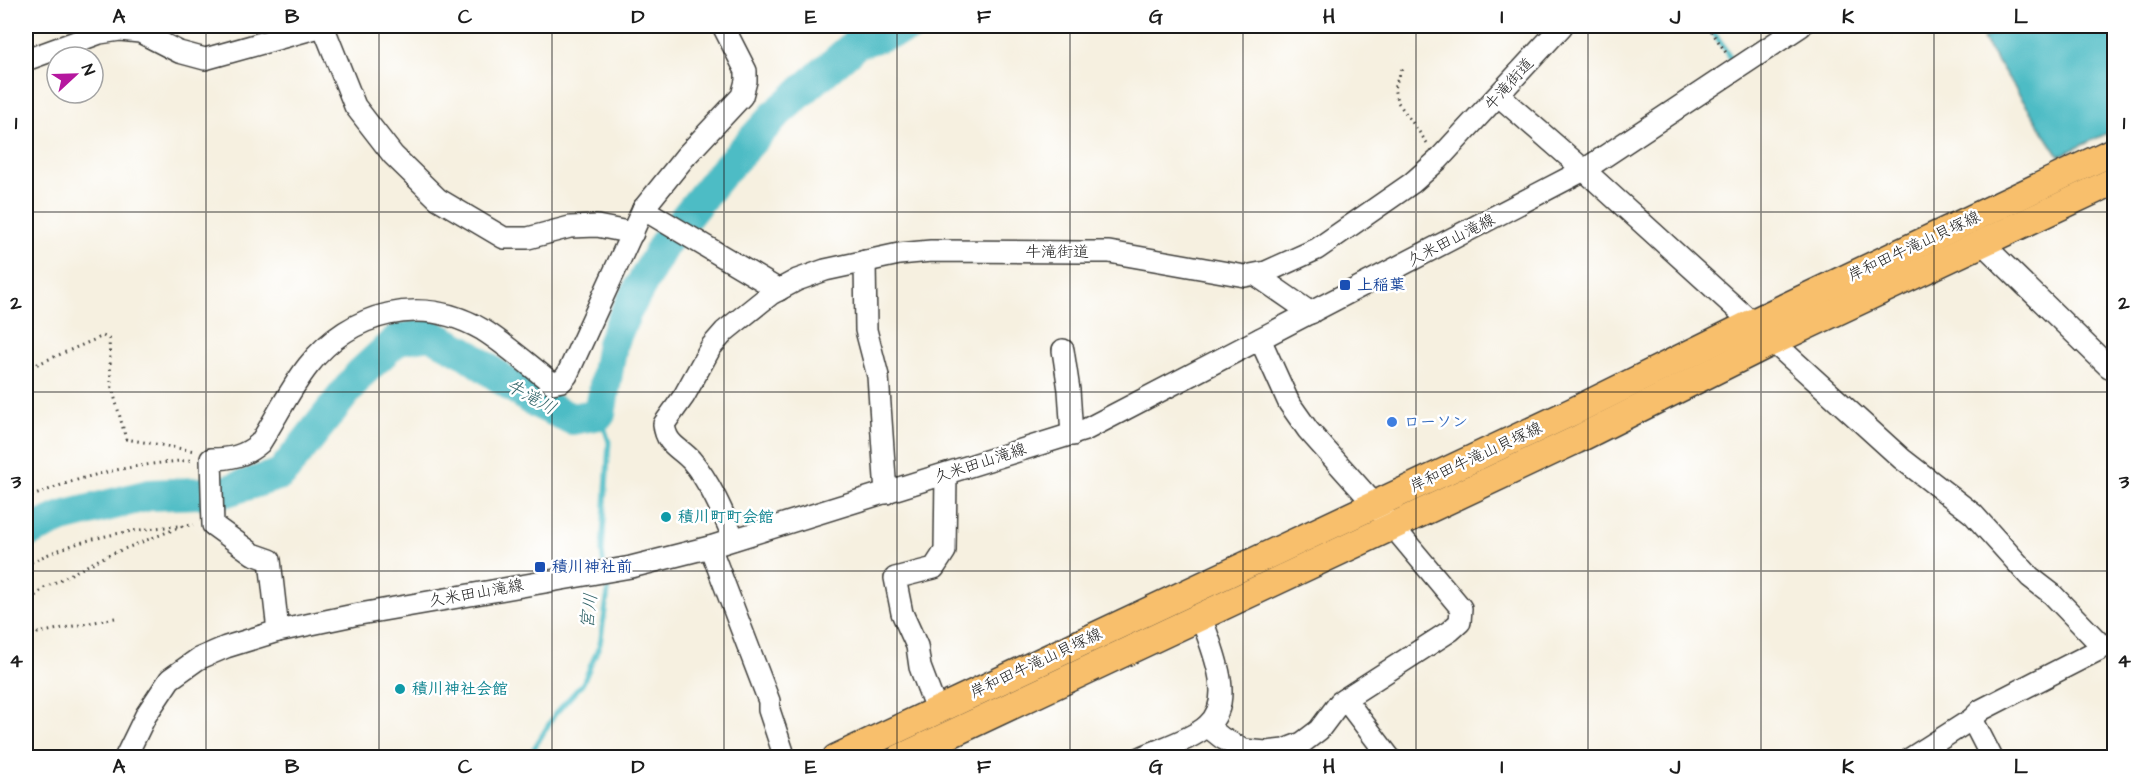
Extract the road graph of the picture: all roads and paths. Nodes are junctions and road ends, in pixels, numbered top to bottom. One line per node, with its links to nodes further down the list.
1 (723, 26): 13 (street)
2 (1562, 26): 8 (street, 牛滝街道)
3 (1708, 26): 6 (path)
4 (1801, 26): 6 (street, 久米田山滝線)
5 (26, 60): 14 (street)
6 (1737, 68): 11 (street, 久米田山滝線)
7 (1402, 69): 10 (path)
8 (1499, 96): 10 (street, 牛滝街道); 11 (street)
9 (2115, 152): 20 (main road, 岸和田牛滝山貝塚線)
10 (1438, 160): 17 (street, 牛滝街道)
11 (1584, 171): 19 (street, 久米田山滝線); 20 (street)
12 (2115, 181): 15 (main road, 岸和田牛滝山貝塚線)
13 (644, 209): 14 (street); 18 (street)
14 (633, 233): 27 (street)
15 (1982, 243): 22 (main road, 岸和田牛滝山貝塚線); 24 (street)
16 (865, 261): 17 (street, 牛滝街道); 18 (street, 牛滝街道); 29 (street)
17 (1257, 275): 19 (street)
18 (779, 290): 35 (street, 牛滝街道)
19 (1311, 313): 21 (street, 久米田山滝線)
20 (1752, 323): 22 (street); 31 (main road, 岸和田牛滝山貝塚線)
21 (1260, 339): 26 (street, 久米田山滝線); 31 (street)
22 (1772, 342): 34 (main road, 岸和田牛滝山貝塚線); 41 (street)
23 (1063, 350): 26 (street)
24 (2109, 367)
25 (26, 369): 27 (path)
26 (1072, 435): 28 (street, 久米田山滝線)
27 (212, 459): 30 (path); 32 (street)
28 (946, 474): 29 (street, 久米田山滝線); 43 (street)
29 (886, 493): 35 (street, 久米田山滝線)
30 (26, 499)
31 (1375, 505): 34 (street); 43 (main road, 岸和田牛滝山貝塚線)
32 (213, 525): 33 (path); 40 (street)
33 (183, 526): 37 (path); 39 (path)
34 (1392, 526): 38 (main road, 岸和田牛滝山貝塚線); 42 (street)
35 (734, 539): 36 (street, 久米田山滝線)
36 (710, 548): 40 (street, 久米田山滝線); 47 (street)
37 (26, 565)
38 (1201, 616): 45 (street); 49 (main road, 岸和田牛滝山貝塚線)
39 (115, 618)
40 (278, 631): 46 (street, 久米田山滝線)
41 (2109, 645): 44 (street)
42 (1345, 699): 45 (street); 51 (street)
43 (936, 710): 48 (main road, 岸和田牛滝山貝塚線)
44 (1972, 719): 52 (street); 53 (street)
45 (1207, 726): 50 (street)
46 (125, 758)
47 (785, 758)
48 (836, 758)
49 (900, 758)
50 (1140, 758)
51 (1390, 758)
52 (1911, 758)
53 (1992, 758)

